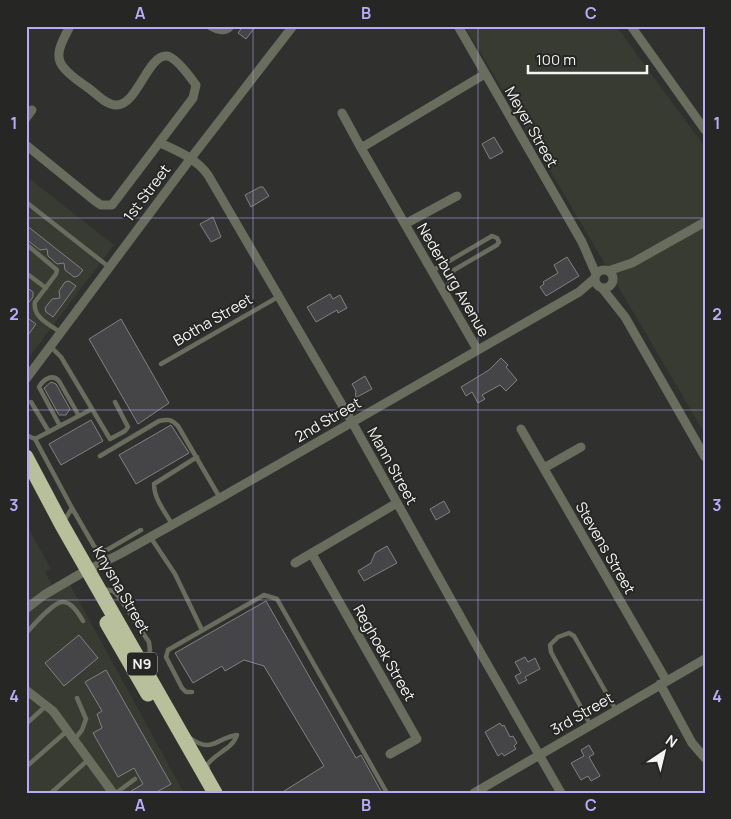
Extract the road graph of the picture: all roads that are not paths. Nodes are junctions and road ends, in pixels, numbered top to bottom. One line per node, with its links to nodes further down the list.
1 (70, 26): 12 (street)
2 (211, 26): 3 (street)
3 (230, 26)
4 (292, 26): 15 (street, 1st Street)
5 (458, 26): 7 (street, Meyer Street)
6 (631, 26): 11 (street)
7 (485, 74): 14 (street); 24 (street, Meyer Street)
8 (32, 110): 10 (street)
9 (342, 113): 14 (street, Nederburg Avenue)
10 (26, 118)
11 (705, 130)
12 (160, 143): 13 (street); 15 (street, Mann Street)
13 (26, 144)
14 (361, 148): 19 (street, Nederburg Avenue)
15 (191, 158): 21 (street, 1st Street); 27 (street, Mann Street)
16 (457, 196): 19 (street, Nederburg Avenue)
17 (26, 202): 21 (lane)
18 (705, 222): 24 (street, 2nd Street)
19 (406, 224): 22 (street, Nederburg Avenue)
20 (26, 244): 25 (lane)
21 (109, 267): 28 (street, 1st Street)
22 (432, 270): 26 (street, Nederburg Avenue); 26 (lane)
23 (26, 273): 25 (lane)
24 (603, 279): 30 (street, 2nd Street); 47 (street, Meyer Street)
25 (46, 288): 28 (lane)
26 (445, 293): 30 (street, Nederburg Avenue)
27 (278, 297): 31 (lane, Botha Street); 37 (street, Mann Street)
28 (60, 332): 29 (street, 1st Street)
29 (50, 346): 32 (street, 1st Street); 35 (lane)
30 (478, 349): 37 (street, 2nd Street)
31 (161, 364)
32 (26, 379)
33 (31, 402): 40 (lane)
34 (115, 402): 35 (lane)
35 (92, 409): 36 (lane)
36 (79, 416): 38 (lane); 38 (lane)
37 (352, 422): 50 (street, 2nd Street); 51 (street, Mann Street)
38 (60, 426): 40 (lane)
39 (521, 429): 48 (street, Stevens Street)
40 (49, 432): 42 (lane)
41 (26, 435): 42 (lane)
42 (35, 439): 52 (lane)
43 (581, 447): 48 (street)
44 (100, 456): 46 (lane)
45 (26, 457): 54 (highway, Knysna Street / N9)
46 (196, 457): 50 (lane); 53 (lane)
47 (705, 457)
48 (544, 468): 65 (street, Stevens Street)
49 (26, 476): 59 (highway, Knysna Street / N9)
50 (220, 498): 53 (street, 2nd Street)
51 (397, 503): 57 (street); 77 (street, Mann Street)
52 (72, 508): 54 (lane); 55 (lane)
53 (172, 524): 56 (street, 2nd Street)
54 (62, 525): 59 (highway, Knysna Street / N9)
55 (141, 530)
56 (150, 537): 59 (street, 2nd Street); 62 (lane)
57 (312, 554): 58 (street); 76 (street, Reghoek Street)
58 (295, 563)
59 (84, 572): 60 (street, 2nd Street); 74 (highway, Knysna Street / N9); 82 (highway, Knysna Street / N9)
60 (26, 609)
61 (83, 621): 63 (lane)
62 (202, 630): 67 (lane); 85 (lane)
63 (26, 633)
64 (705, 659): 65 (street, 3rd Street)
65 (663, 682): 70 (street, 3rd Street); 78 (street, Stevens Street)
66 (26, 690): 69 (street)
67 (192, 692)
68 (77, 698): 75 (lane)
69 (47, 705): 71 (lane); 73 (street)
70 (616, 711): 72 (street, 3rd Street); 72 (lane)
71 (26, 724)
72 (590, 726): 77 (street, 3rd Street)
73 (67, 731): 75 (street); 80 (lane)
74 (181, 732): 82 (highway, Knysna Street / N9); 82 (lane)
75 (74, 740): 79 (street)
76 (390, 754)
77 (540, 755): 86 (street, 3rd Street); 87 (street, Mann Street)
78 (705, 758)
79 (88, 760): 83 (lane); 84 (street)
80 (26, 766)
81 (135, 779): 84 (lane)
82 (210, 790)
83 (51, 793)
84 (114, 793)
85 (386, 793)
86 (474, 793)
87 (561, 793)

